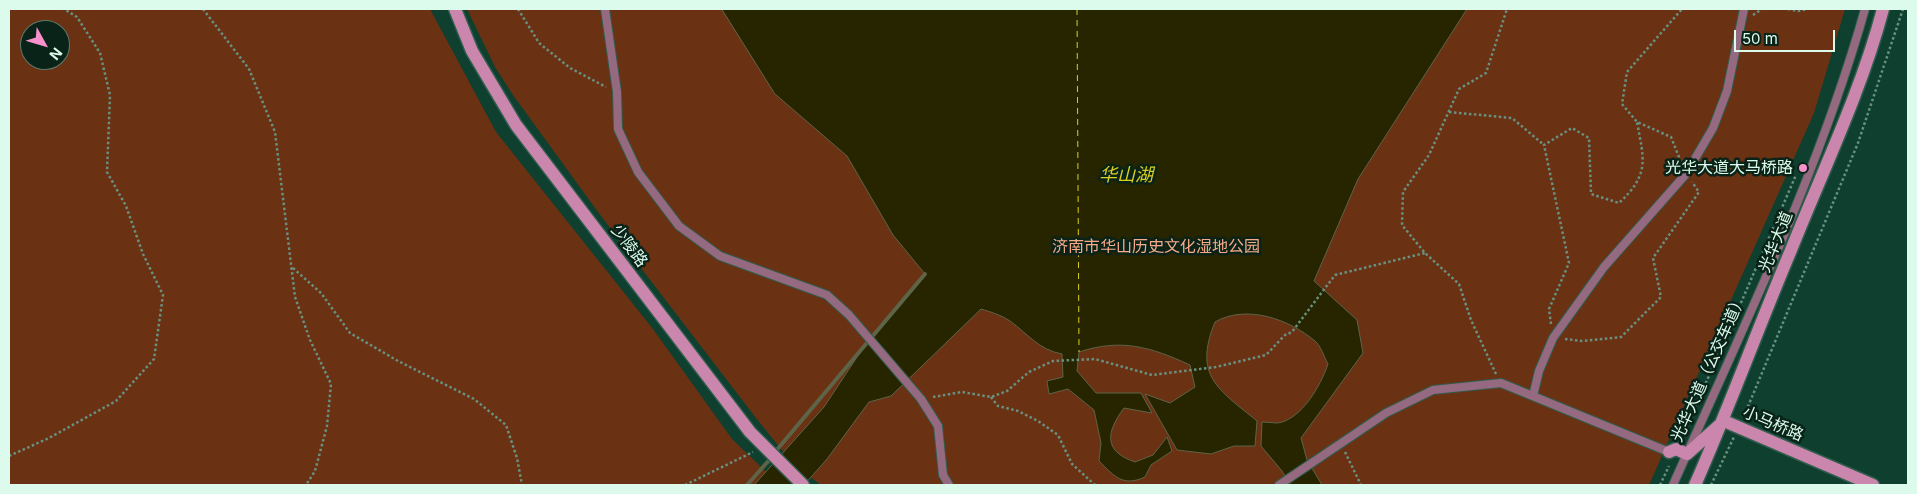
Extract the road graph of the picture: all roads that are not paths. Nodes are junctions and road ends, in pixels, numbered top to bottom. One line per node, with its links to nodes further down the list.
1 (455, 9): 10 (street, 少陵路)
2 (606, 9): 11 (lane)
3 (1744, 9): 6 (lane)
4 (1865, 9): 8 (lane, 光华大道（公交车道）)
5 (1883, 9): 7 (street, 光华大道)
6 (1533, 396): 8 (lane); 9 (lane)
7 (1724, 421): 8 (street, 小马桥路); 13 (street, 光华大道); 14 (street, 小马桥路)
8 (1677, 452): 12 (lane, 光华大道（公交车道）)
9 (1281, 484)
10 (803, 485)
11 (949, 485)
12 (1673, 485)
13 (1695, 485)
14 (1872, 485)

